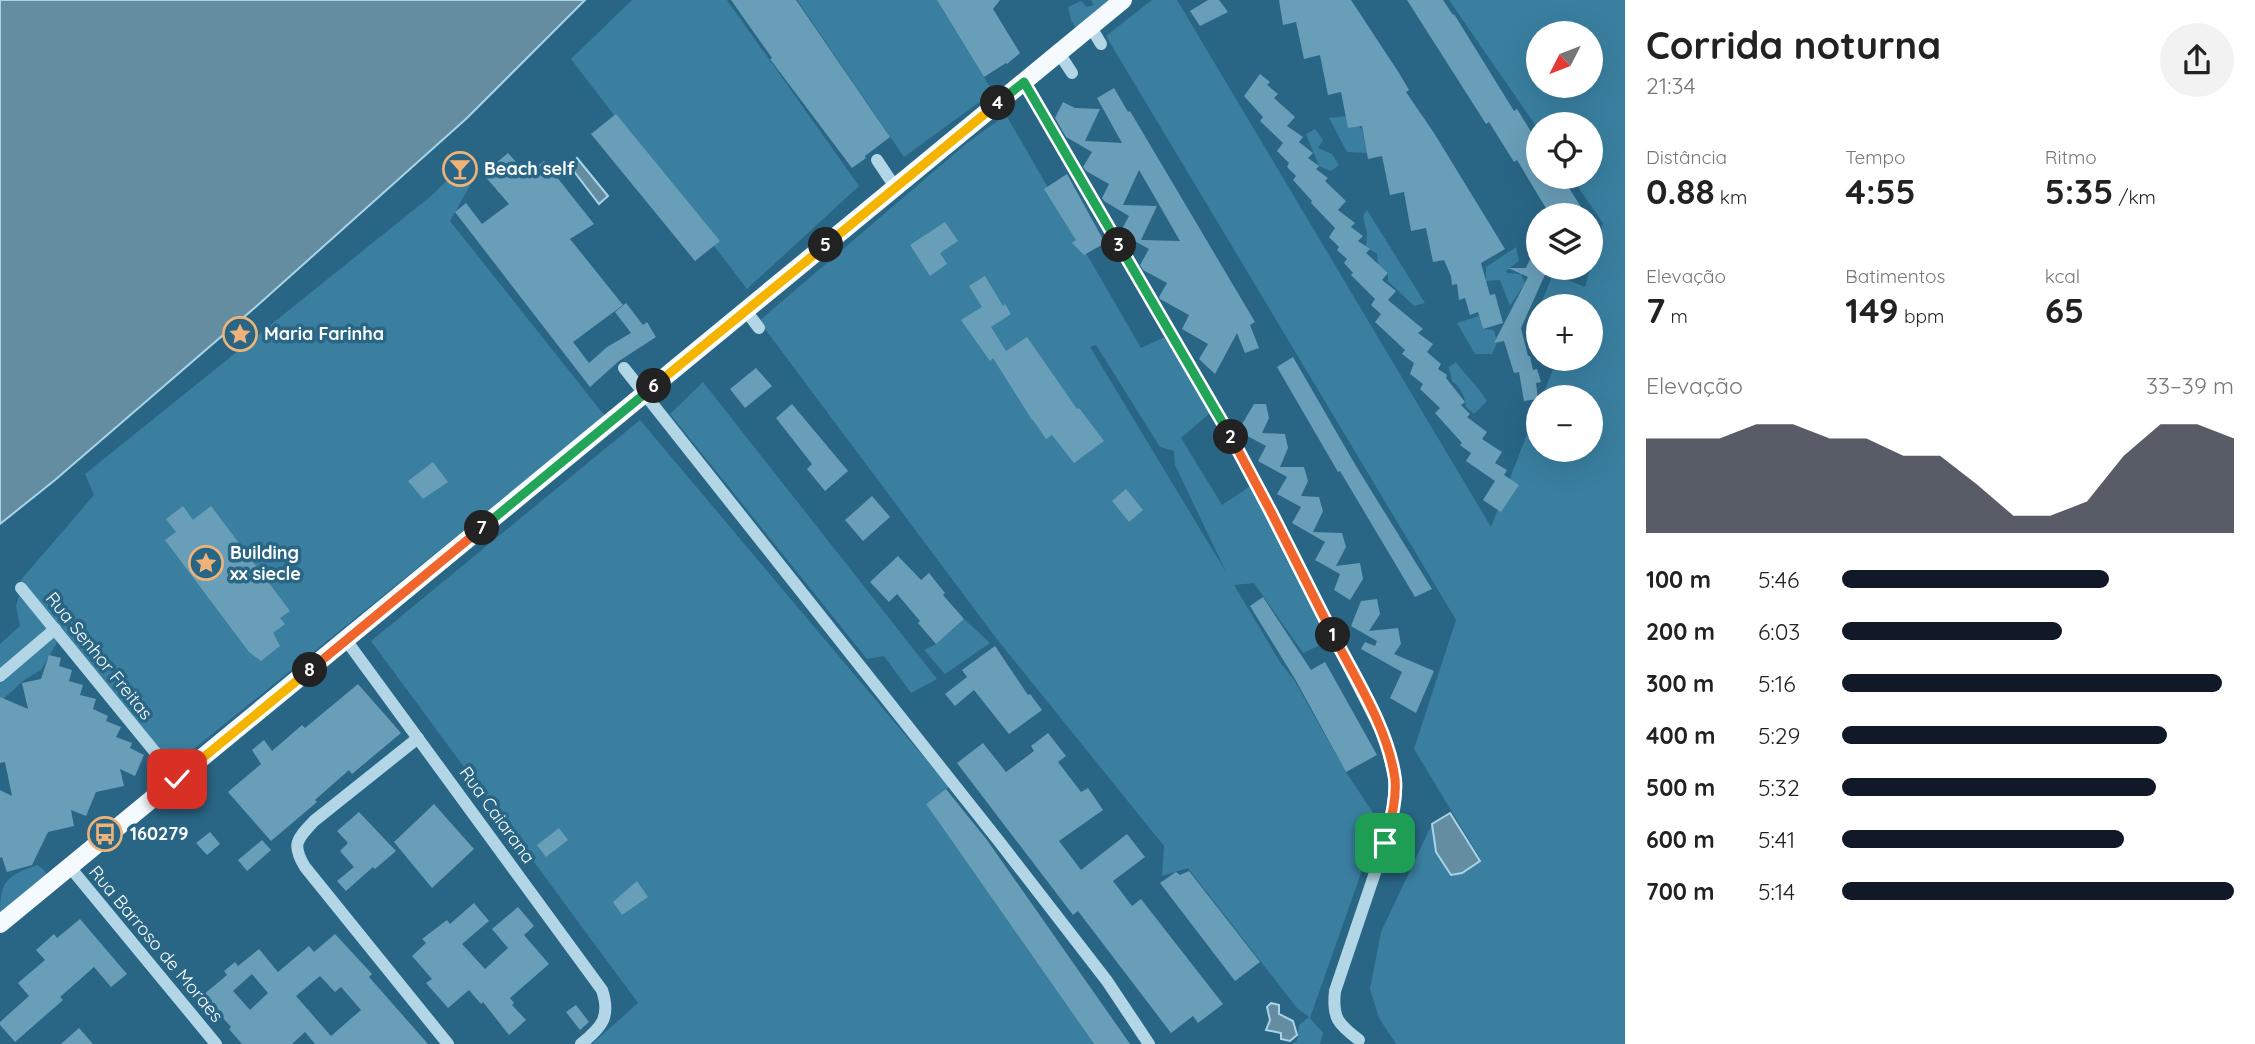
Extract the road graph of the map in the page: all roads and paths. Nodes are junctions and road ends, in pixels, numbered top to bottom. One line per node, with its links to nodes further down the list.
1 (1124, 0): 2 (main road)
2 (1091, 27): 3 (street); 4 (main road)
3 (1101, 44)
4 (1059, 53): 5 (street); 6 (main road)
5 (1072, 73)
6 (1024, 82): 8 (main road); 21 (street)
7 (877, 160): 8 (street)
8 (895, 187): 9 (main road)
9 (746, 311): 10 (street); 12 (main road)
10 (759, 328)
11 (624, 368): 12 (street)
12 (644, 394): 15 (main road); 25 (street)
13 (21, 588): 14 (street, Rua Senhor Freitas)
14 (55, 629): 16 (street); 18 (street, Rua Senhor Freitas)
15 (346, 640): 17 (street, Rua Caiarana); 18 (main road)
16 (0, 676)
17 (418, 737): 23 (street); 24 (street, Rua Caiarana)
18 (177, 779): 19 (main road)
19 (69, 866): 20 (main road); 22 (street, Rua Barroso de Moraes)
20 (0, 923)
21 (1359, 1040)
22 (216, 1044)
23 (448, 1044)
24 (581, 1044)
25 (1149, 1044)

